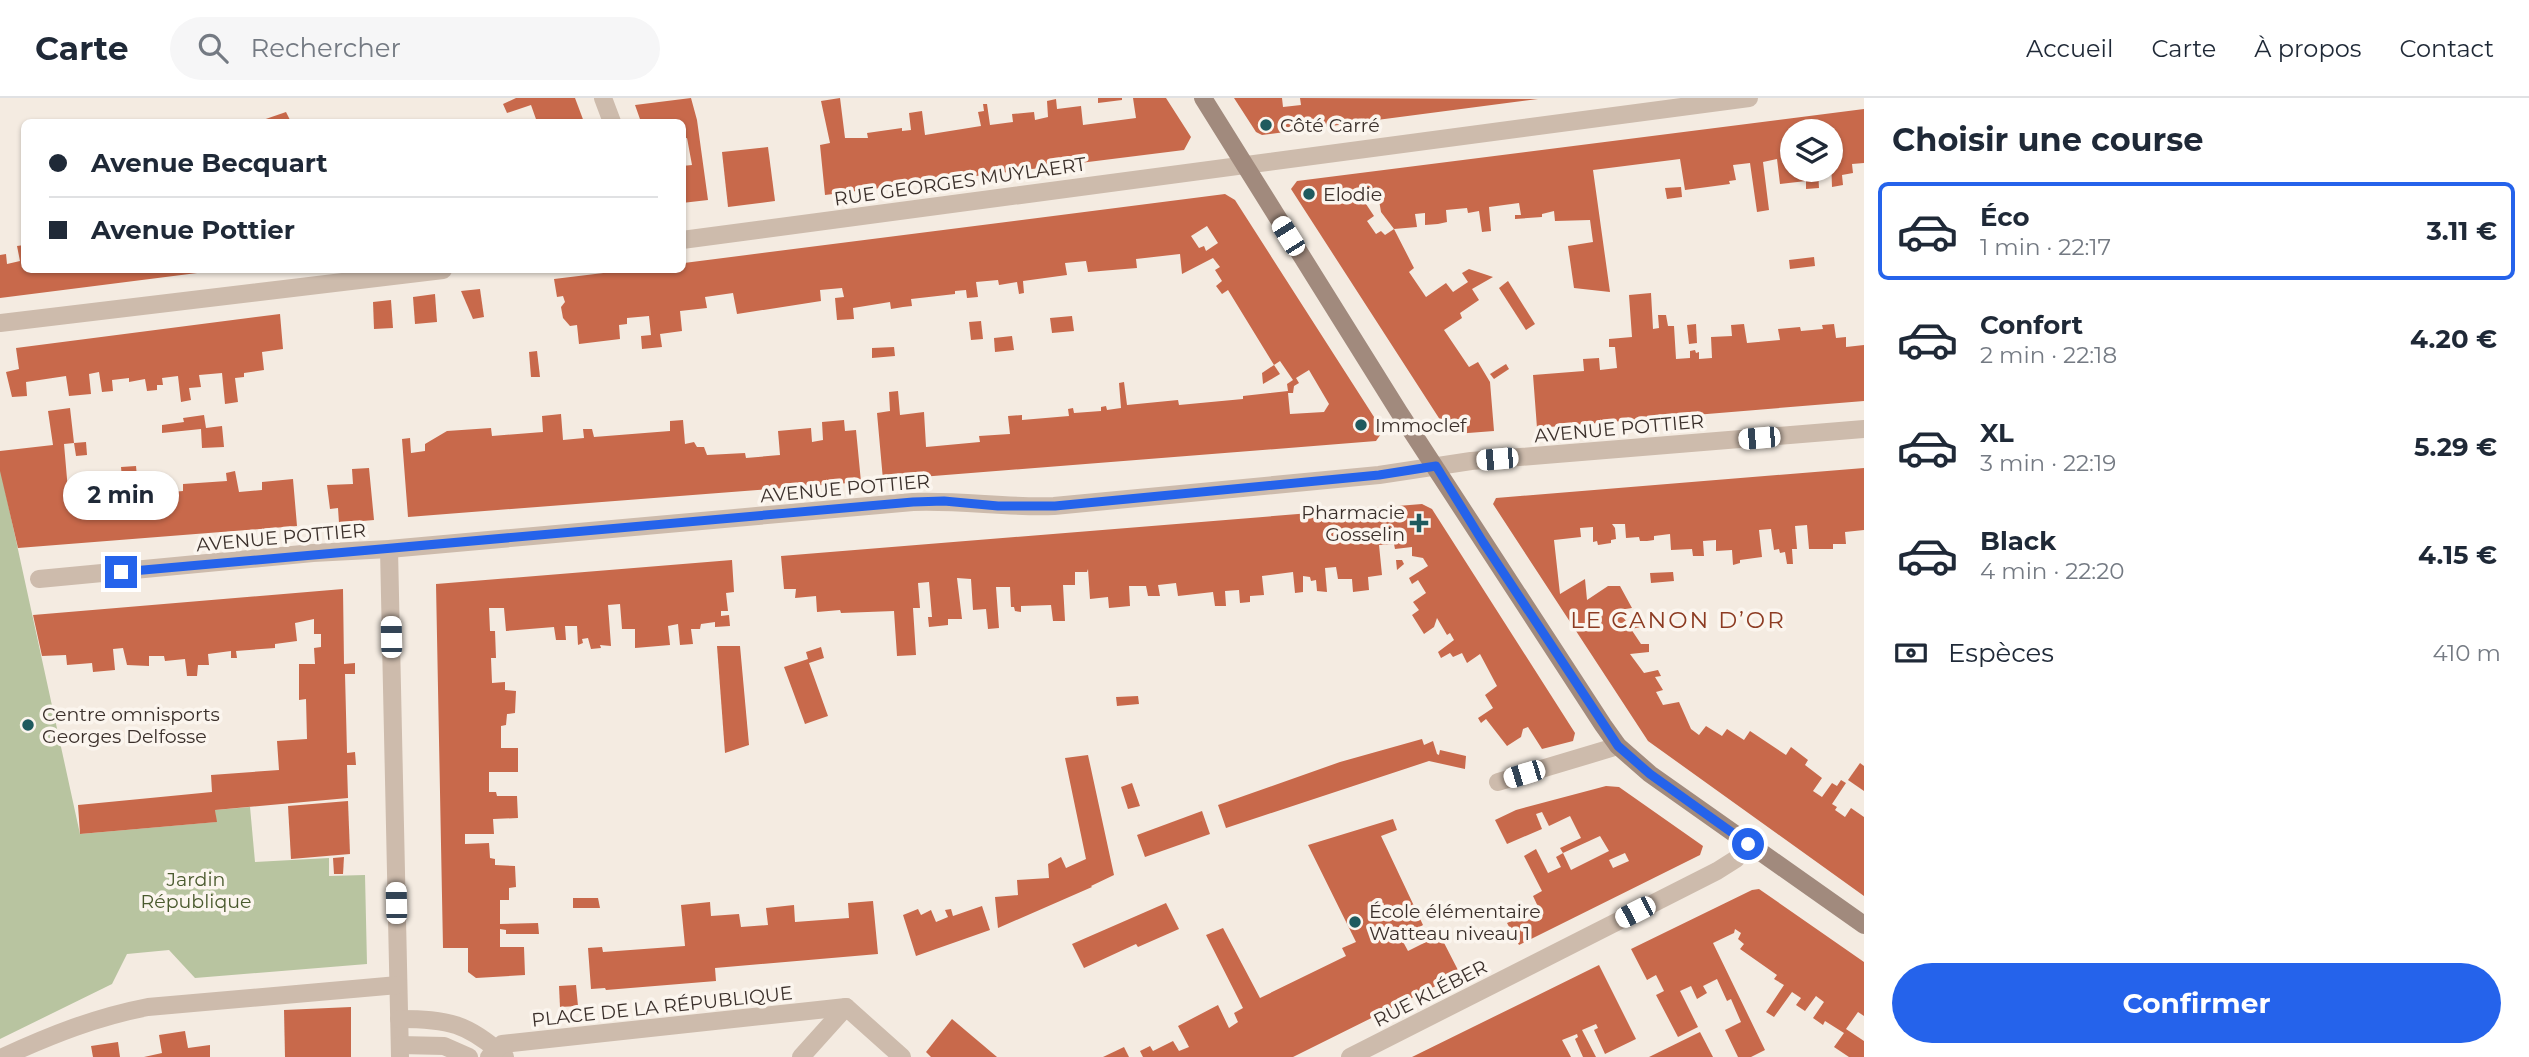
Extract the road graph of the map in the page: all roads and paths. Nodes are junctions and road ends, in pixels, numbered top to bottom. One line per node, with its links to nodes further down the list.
1 (603, 98): 4 (street)
2 (1203, 98): 5 (street)
3 (1749, 98): 5 (street, RUE GEORGES MUYLAERT)
4 (610, 119)
5 (1244, 166): 6 (street, RUE GEORGES MUYLAERT); 10 (street)
6 (686, 239)
7 (418, 273): 8 (street)
8 (0, 323)
9 (1864, 429): 10 (street, AVENUE POTTIER)
10 (1436, 466): 11 (street, AVENUE POTTIER); 13 (street)
11 (390, 549): 12 (street, AVENUE POTTIER); 17 (street)
12 (39, 579)
13 (1618, 746): 14 (street); 15 (street)
14 (1498, 782)
15 (1748, 844): 16 (street); 26 (street, RUE KLÉBER)
16 (1864, 925)
17 (398, 985): 19 (street); 22 (street)
18 (845, 1007): 21 (street, PLACE DE LA RÉPUBLIQUE); 24 (street); 25 (street)
19 (398, 1019): 20 (street); 21 (street)
20 (400, 1051): 23 (street)
21 (497, 1054)
22 (3, 1057)
23 (469, 1057)
24 (801, 1057)
25 (902, 1057)
26 (1350, 1057)

